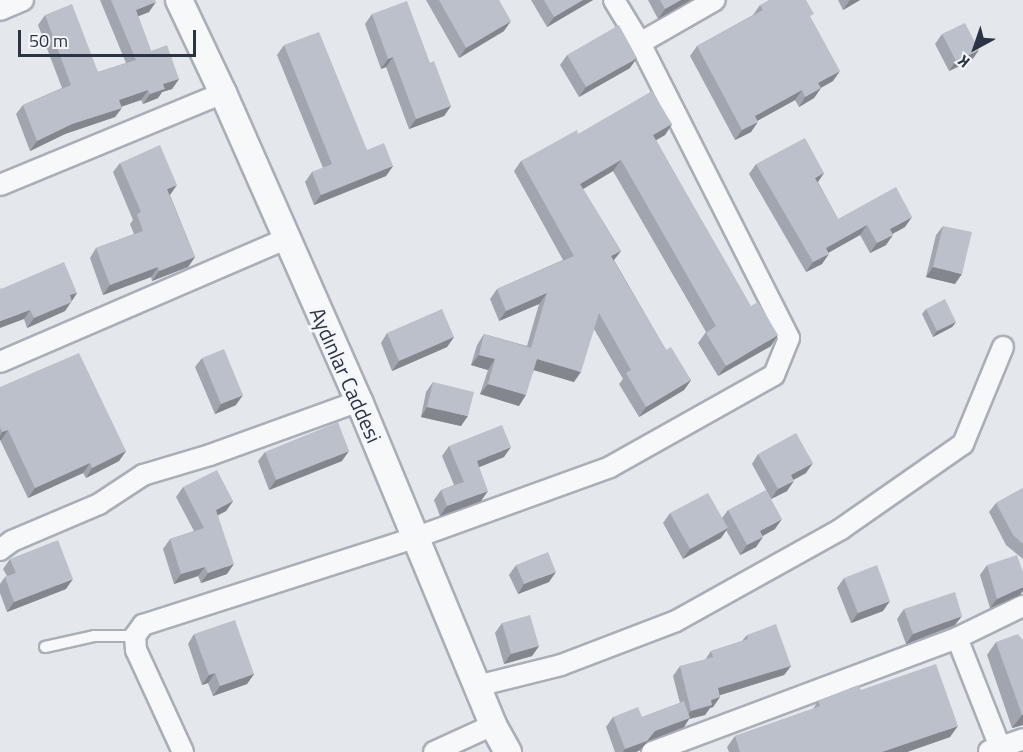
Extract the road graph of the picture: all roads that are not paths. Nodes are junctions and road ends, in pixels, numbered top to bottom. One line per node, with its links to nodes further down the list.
1 (23, 0): 5 (street)
2 (179, 0): 7 (street, Aydınlar Caddesi)
3 (614, 0): 6 (street)
4 (715, 0): 6 (street)
5 (0, 10)
6 (640, 43): 13 (street)
7 (223, 93): 8 (street); 9 (street, Aydınlar Caddesi)
8 (0, 185)
9 (285, 239): 11 (street); 12 (street, Aydınlar Caddesi)
10 (1003, 347): 19 (street)
11 (0, 362)
12 (359, 401): 13 (street, Aydınlar Caddesi); 14 (street)
13 (417, 537): 16 (street); 19 (street, Aydınlar Caddesi)
14 (0, 550)
15 (1023, 606): 17 (street)
16 (135, 636): 18 (lane); 23 (street)
17 (957, 638): 22 (street); 26 (street)
18 (45, 647)
19 (477, 686): 20 (street, Aydınlar Caddesi)
20 (493, 725): 24 (street); 25 (street, Aydınlar Caddesi)
21 (1023, 739): 22 (street)
22 (994, 750)
23 (183, 752)
24 (434, 752)
25 (508, 752)
26 (652, 752)

